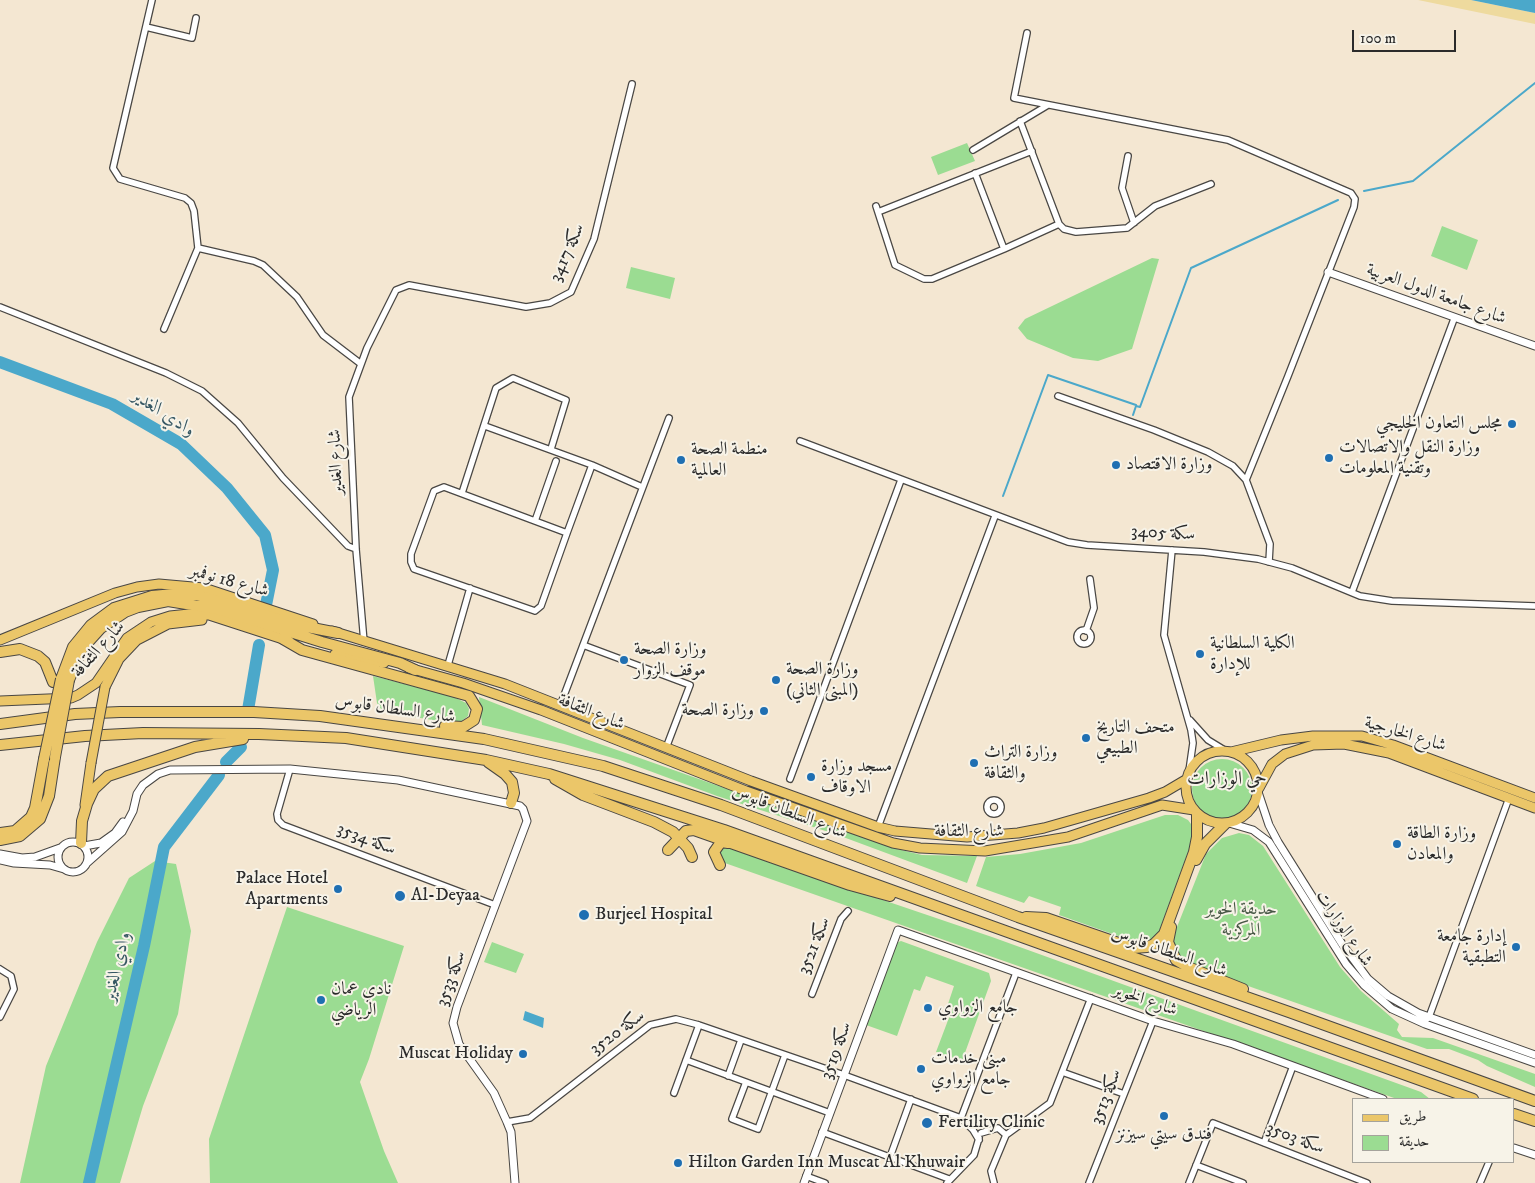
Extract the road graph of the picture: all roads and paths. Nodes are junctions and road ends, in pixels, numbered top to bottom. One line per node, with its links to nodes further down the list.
1 (152, 0): 3 (street)
2 (196, 18): 3 (street)
3 (146, 26): 15 (street)
4 (1027, 33): 6 (street)
5 (632, 84): 18 (street, سكة 3417)
6 (1048, 105): 7 (street); 17 (street)
7 (1020, 121): 8 (street); 9 (street)
8 (973, 150)
9 (1032, 151): 11 (street); 14 (street)
10 (1128, 156): 13 (street)
11 (975, 174): 16 (street); 16 (street)
12 (1211, 184): 13 (street)
13 (1134, 223): 14 (street)
14 (1059, 224): 16 (street)
15 (198, 248): 21 (street); 23 (street)
16 (1004, 249)
17 (1328, 272): 20 (street, شارع جامعة الدول العربية); 32 (street)
18 (396, 290): 23 (street, شارع الغدير)
19 (0, 307): 38 (street)
20 (1454, 318): 22 (street, شارع جامعة الدول العربية); 43 (street)
21 (164, 329)
22 (1535, 346)
23 (361, 364): 38 (street, شارع الغدير)
24 (1058, 396): 32 (street)
25 (669, 418): 33 (street)
26 (485, 426): 28 (street); 28 (street); 34 (street)
27 (800, 441): 31 (street, سكة 3405)
28 (550, 449): 30 (street)
29 (556, 461): 36 (street)
30 (592, 465): 33 (street); 37 (street)
31 (901, 480): 35 (street, سكة 3405); 73 (street)
32 (1246, 480): 40 (street)
33 (642, 488): 52 (street)
34 (462, 493): 36 (street); 42 (street)
35 (995, 516): 39 (street, سكة 3405); 85 (street)
36 (535, 521): 37 (street)
37 (567, 533): 42 (street)
38 (356, 549): 51 (street, شارع الغدير)
39 (1172, 550): 40 (street, سكة 3405); 59 (street)
40 (1269, 562): 43 (street, سكة 3405)
41 (1090, 579): 46 (street)
42 (470, 588): 54 (street)
43 (1352, 592): 44 (street, سكة 3405)
44 (1535, 606)
45 (244, 626): 48 (main road, شارع الثقافة); 57 (main road, شارع الثقافة); 82 (main road, bridge)
46 (1086, 631)
47 (338, 634): 49 (main road, شارع 18 نوفمبر); 51 (main road, شارع 18 نوفمبر); 56 (highway)
48 (283, 639): 55 (main road, شارع الثقافة); 61 (highway)
49 (0, 640)
50 (322, 642): 51 (highway); 55 (highway); 56 (highway)
51 (364, 642): 54 (main road, شارع الثقافة)
52 (582, 645): 58 (street); 65 (street)
53 (0, 652): 56 (highway)
54 (448, 666): 58 (main road, شارع الثقافة)
55 (415, 670): 81 (main road, شارع الثقافة)
56 (61, 681): 68 (highway, bridge); 68 (highway, bridge)
57 (0, 701)
58 (560, 706): 65 (main road, شارع الثقافة)
59 (1188, 716): 66 (street); 72 (street)
60 (0, 724): 61 (highway, شارع السلطان قابوس)
61 (424, 729): 102 (highway, شارع السلطان قابوس)
62 (259, 734): 63 (highway, شارع السلطان قابوس); 69 (highway, شارع السلطان قابوس); 82 (highway)
63 (85, 736): 64 (highway, شارع السلطان قابوس); 67 (highway)
64 (0, 745)
65 (666, 748): 85 (main road, شارع الثقافة)
66 (1228, 751): 72 (main road); 74 (main road, شارع الخارجية); 75 (main road)
67 (0, 752)
68 (50, 758): 86 (highway); 88 (highway)
69 (486, 760): 71 (highway, شارع السلطان قابوس); 78 (highway)
70 (290, 769): 78 (street); 79 (street); 100 (street, سكة 3534)
71 (549, 774): 87 (highway); 103 (highway, شارع السلطان قابوس)
72 (1188, 775): 83 (main road); 85 (main road, شارع الثقافة)
73 (790, 779)
74 (1500, 785): 76 (main road, شارع الخارجية); 77 (main road)
75 (1259, 790): 77 (main road, شارع الخارجية); 84 (main road); 112 (street, شارع الوزارات)
76 (1531, 796): 77 (main road)
77 (1509, 798): 80 (main road, شارع الخارجية); 112 (street)
78 (511, 803): 100 (street, سكة 3533)
79 (133, 804): 90 (street); 97 (street)
80 (1535, 808)
81 (800, 811): 85 (main road); 91 (main road, شارع الثقافة)
82 (84, 812): 90 (highway)
83 (1195, 812): 84 (main road); 91 (main road, شارع الثقافة); 102 (highway)
84 (1227, 823): 109 (highway); 110 (street, شارع الوزارات)
85 (878, 827): 91 (main road)
86 (0, 833)
87 (678, 837): 89 (highway); 93 (highway); 95 (highway)
88 (0, 840)
89 (732, 843): 98 (highway); 103 (highway)
90 (82, 844): 92 (street); 97 (street)
91 (912, 847)
92 (60, 848): 94 (street); 99 (street)
93 (668, 850)
94 (0, 854)
95 (692, 857)
96 (0, 860): 99 (street)
97 (87, 863): 99 (street)
98 (720, 865)
99 (64, 869)
100 (495, 904): 136 (street, سكة 3533)
101 (848, 911): 107 (street, سكة 3521)
102 (1018, 917): 109 (highway, شارع السلطان قابوس)
103 (970, 918): 130 (highway, شارع السلطان قابوس)
104 (898, 930): 106 (street, شارع الخوير); 122 (street, سكة 3519)
105 (0, 968): 111 (street)
106 (1016, 973): 108 (street, شارع الخوير); 134 (street)
107 (812, 994)
108 (1091, 998): 113 (street, شارع الخوير); 121 (street)
109 (1257, 1000): 131 (highway, شارع السلطان قابوس)
110 (1392, 1009): 112 (street); 119 (street, شارع الوزارات)
111 (0, 1017)
112 (1429, 1017): 116 (street, شارع الوزارات)
113 (1153, 1021): 120 (street, شارع الخوير); 127 (street, سكة 3513)
114 (699, 1025): 115 (street, سكة 3520); 118 (street); 136 (street, سكة 3520)
115 (741, 1040): 117 (street, سكة 3520); 123 (street)
116 (1535, 1055)
117 (785, 1056): 122 (street, سكة 3520); 125 (street)
118 (686, 1060): 123 (street); 126 (street)
119 (1535, 1063)
120 (1293, 1066): 129 (street, شارع الخوير); 140 (street)
121 (1062, 1072): 127 (street); 139 (street)
122 (844, 1075): 128 (street, سكة 3520); 132 (street, سكة 3519)
123 (728, 1076): 124 (street)
124 (746, 1082): 125 (street); 125 (street)
125 (772, 1092): 132 (street)
126 (674, 1093)
127 (1124, 1094): 151 (street, سكة 3513)
128 (911, 1098): 134 (street, سكة 3520); 143 (street)
129 (1380, 1098)
130 (1470, 1098)
131 (1535, 1101)
132 (830, 1113): 137 (street, سكة 3519)
133 (1515, 1114): 135 (highway)
134 (961, 1118): 138 (street)
135 (1535, 1121)
136 (507, 1122): 148 (street, سكة 3533)
137 (822, 1132): 143 (street); 146 (street, سكة 3519)
138 (978, 1135): 139 (street); 147 (street)
139 (1006, 1135): 150 (street)
140 (1264, 1143): 145 (street, سكة 3503); 154 (street, سكة 3503)
141 (1515, 1148): 142 (street)
142 (1535, 1155)
143 (890, 1157): 147 (street)
144 (1489, 1163): 155 (street)
145 (1196, 1165): 152 (street); 153 (street)
146 (805, 1180): 149 (street)
147 (948, 1181)
148 (515, 1183)
149 (825, 1183)
150 (994, 1183)
151 (1089, 1183)
152 (1190, 1183)
153 (1243, 1183)
154 (1367, 1183)
155 (1480, 1183)

